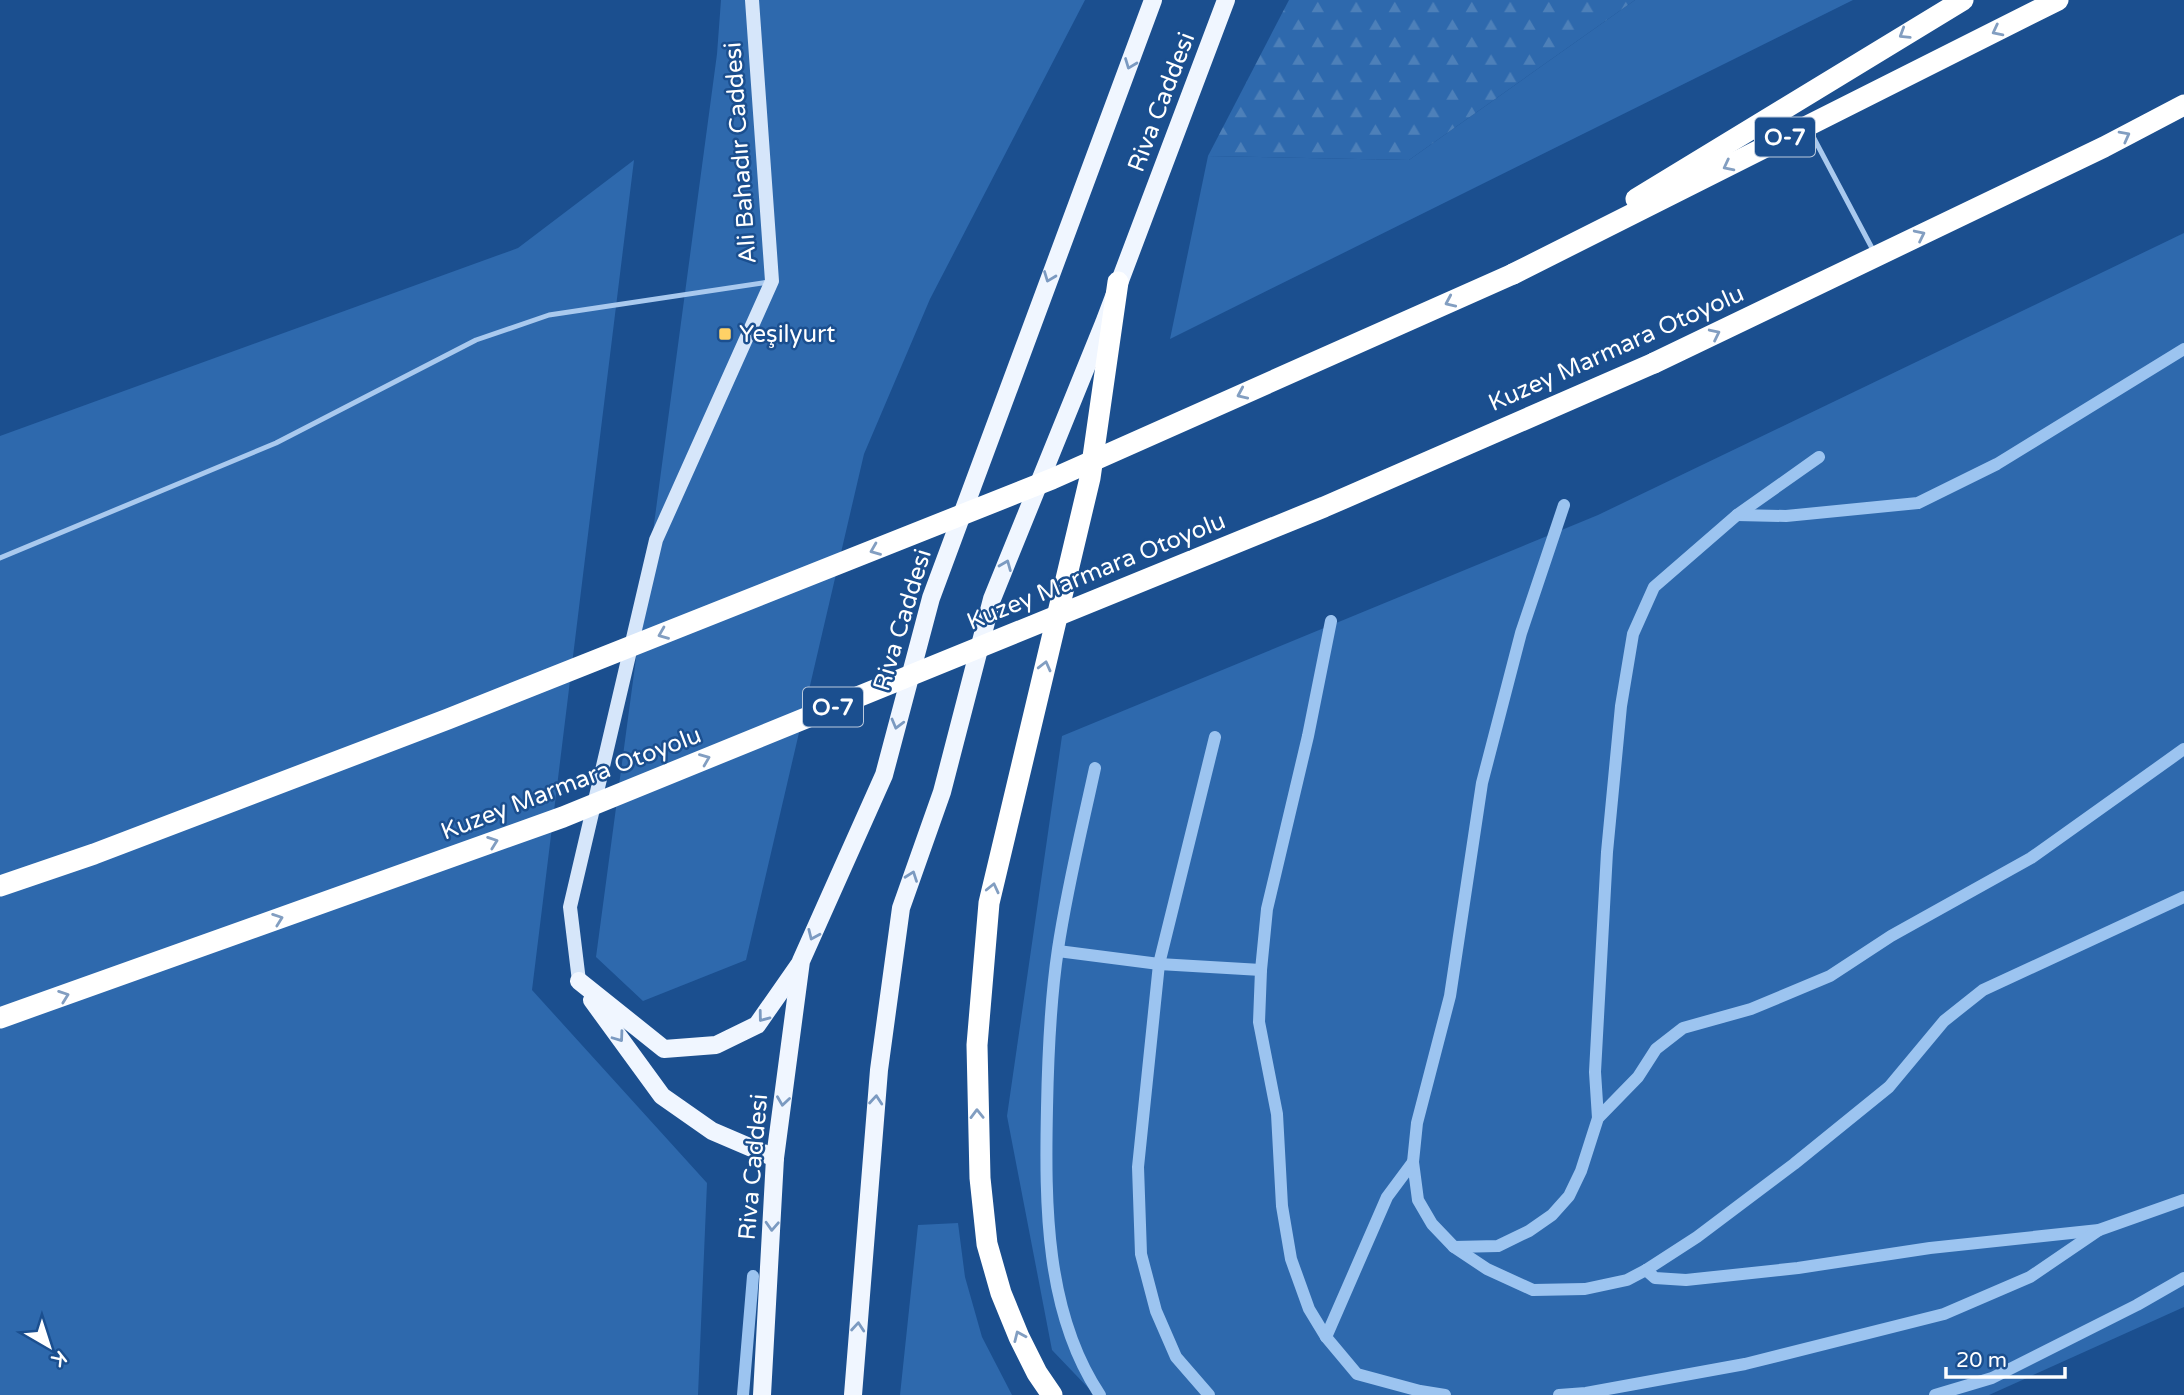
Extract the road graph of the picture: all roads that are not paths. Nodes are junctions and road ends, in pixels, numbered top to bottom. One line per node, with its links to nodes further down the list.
1 (752, 0): 10 (main road, Ali Bahadır Caddesi)
2 (1153, 0): 14 (main road, Riva Caddesi, one-way to 14)
3 (1226, 0): 11 (main road, Riva Caddesi)
4 (1963, 0): 9 (highway, one-way to 9)
5 (2058, 0): 7 (highway, O-7, one-way to 7)
6 (2184, 105): 8 (highway, Kuzey Marmara Otoyolu / O-7, one-way to 6)
7 (1808, 126): 8 (lane); 9 (highway, O-7, one-way to 9)
8 (1876, 256): 16 (highway, Kuzey Marmara Otoyolu / O-7, one-way to 8, bridge)
9 (1513, 274): 13 (highway, O-7, one-way to 13, bridge)
10 (772, 281): 12 (lane); 15 (main road, Ali Bahadır Caddesi)
11 (1118, 282): 19 (main road, Riva Caddesi, one-way to 11); 20 (highway, one-way to 11)
12 (0, 558)
13 (0, 886)
14 (802, 961): 15 (main road, one-way to 15); 17 (main road, Riva Caddesi, one-way to 17)
15 (579, 981): 17 (main road, one-way to 17)
16 (0, 1018)
17 (775, 1158): 18 (main road, Riva Caddesi, one-way to 18)
18 (762, 1395)
19 (853, 1395)
20 (1052, 1395)

